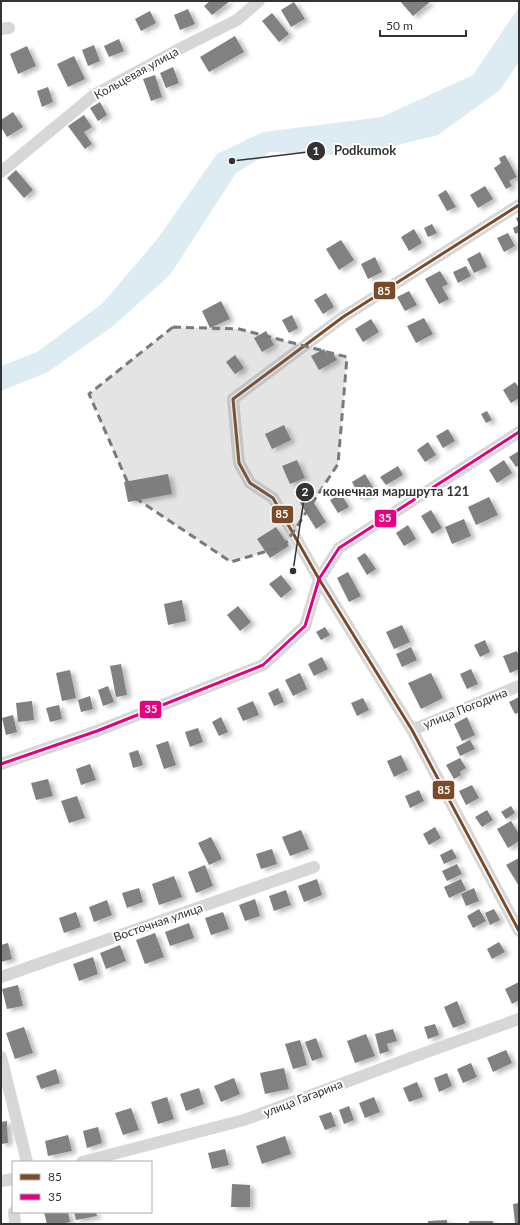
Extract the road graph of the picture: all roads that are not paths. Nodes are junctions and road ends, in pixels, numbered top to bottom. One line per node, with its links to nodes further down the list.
1 (259, 1): 2 (street, Кольцевая улица)
2 (1, 172)
3 (519, 205): 5 (street)
4 (519, 432): 5 (street)
5 (319, 579): 7 (street); 8 (street)
6 (519, 686): 7 (street, улица Погодина)
7 (412, 730): 10 (street)
8 (1, 764)
9 (314, 867): 11 (street, Восточная улица)
10 (519, 931)
11 (1, 977)
12 (519, 1019): 15 (street, улица Гагарина)
13 (1, 1057): 14 (street)
14 (27, 1161)
15 (86, 1161)
16 (12, 1179): 17 (street)
17 (1, 1181)
18 (14, 1213): 19 (street)
19 (15, 1224)

